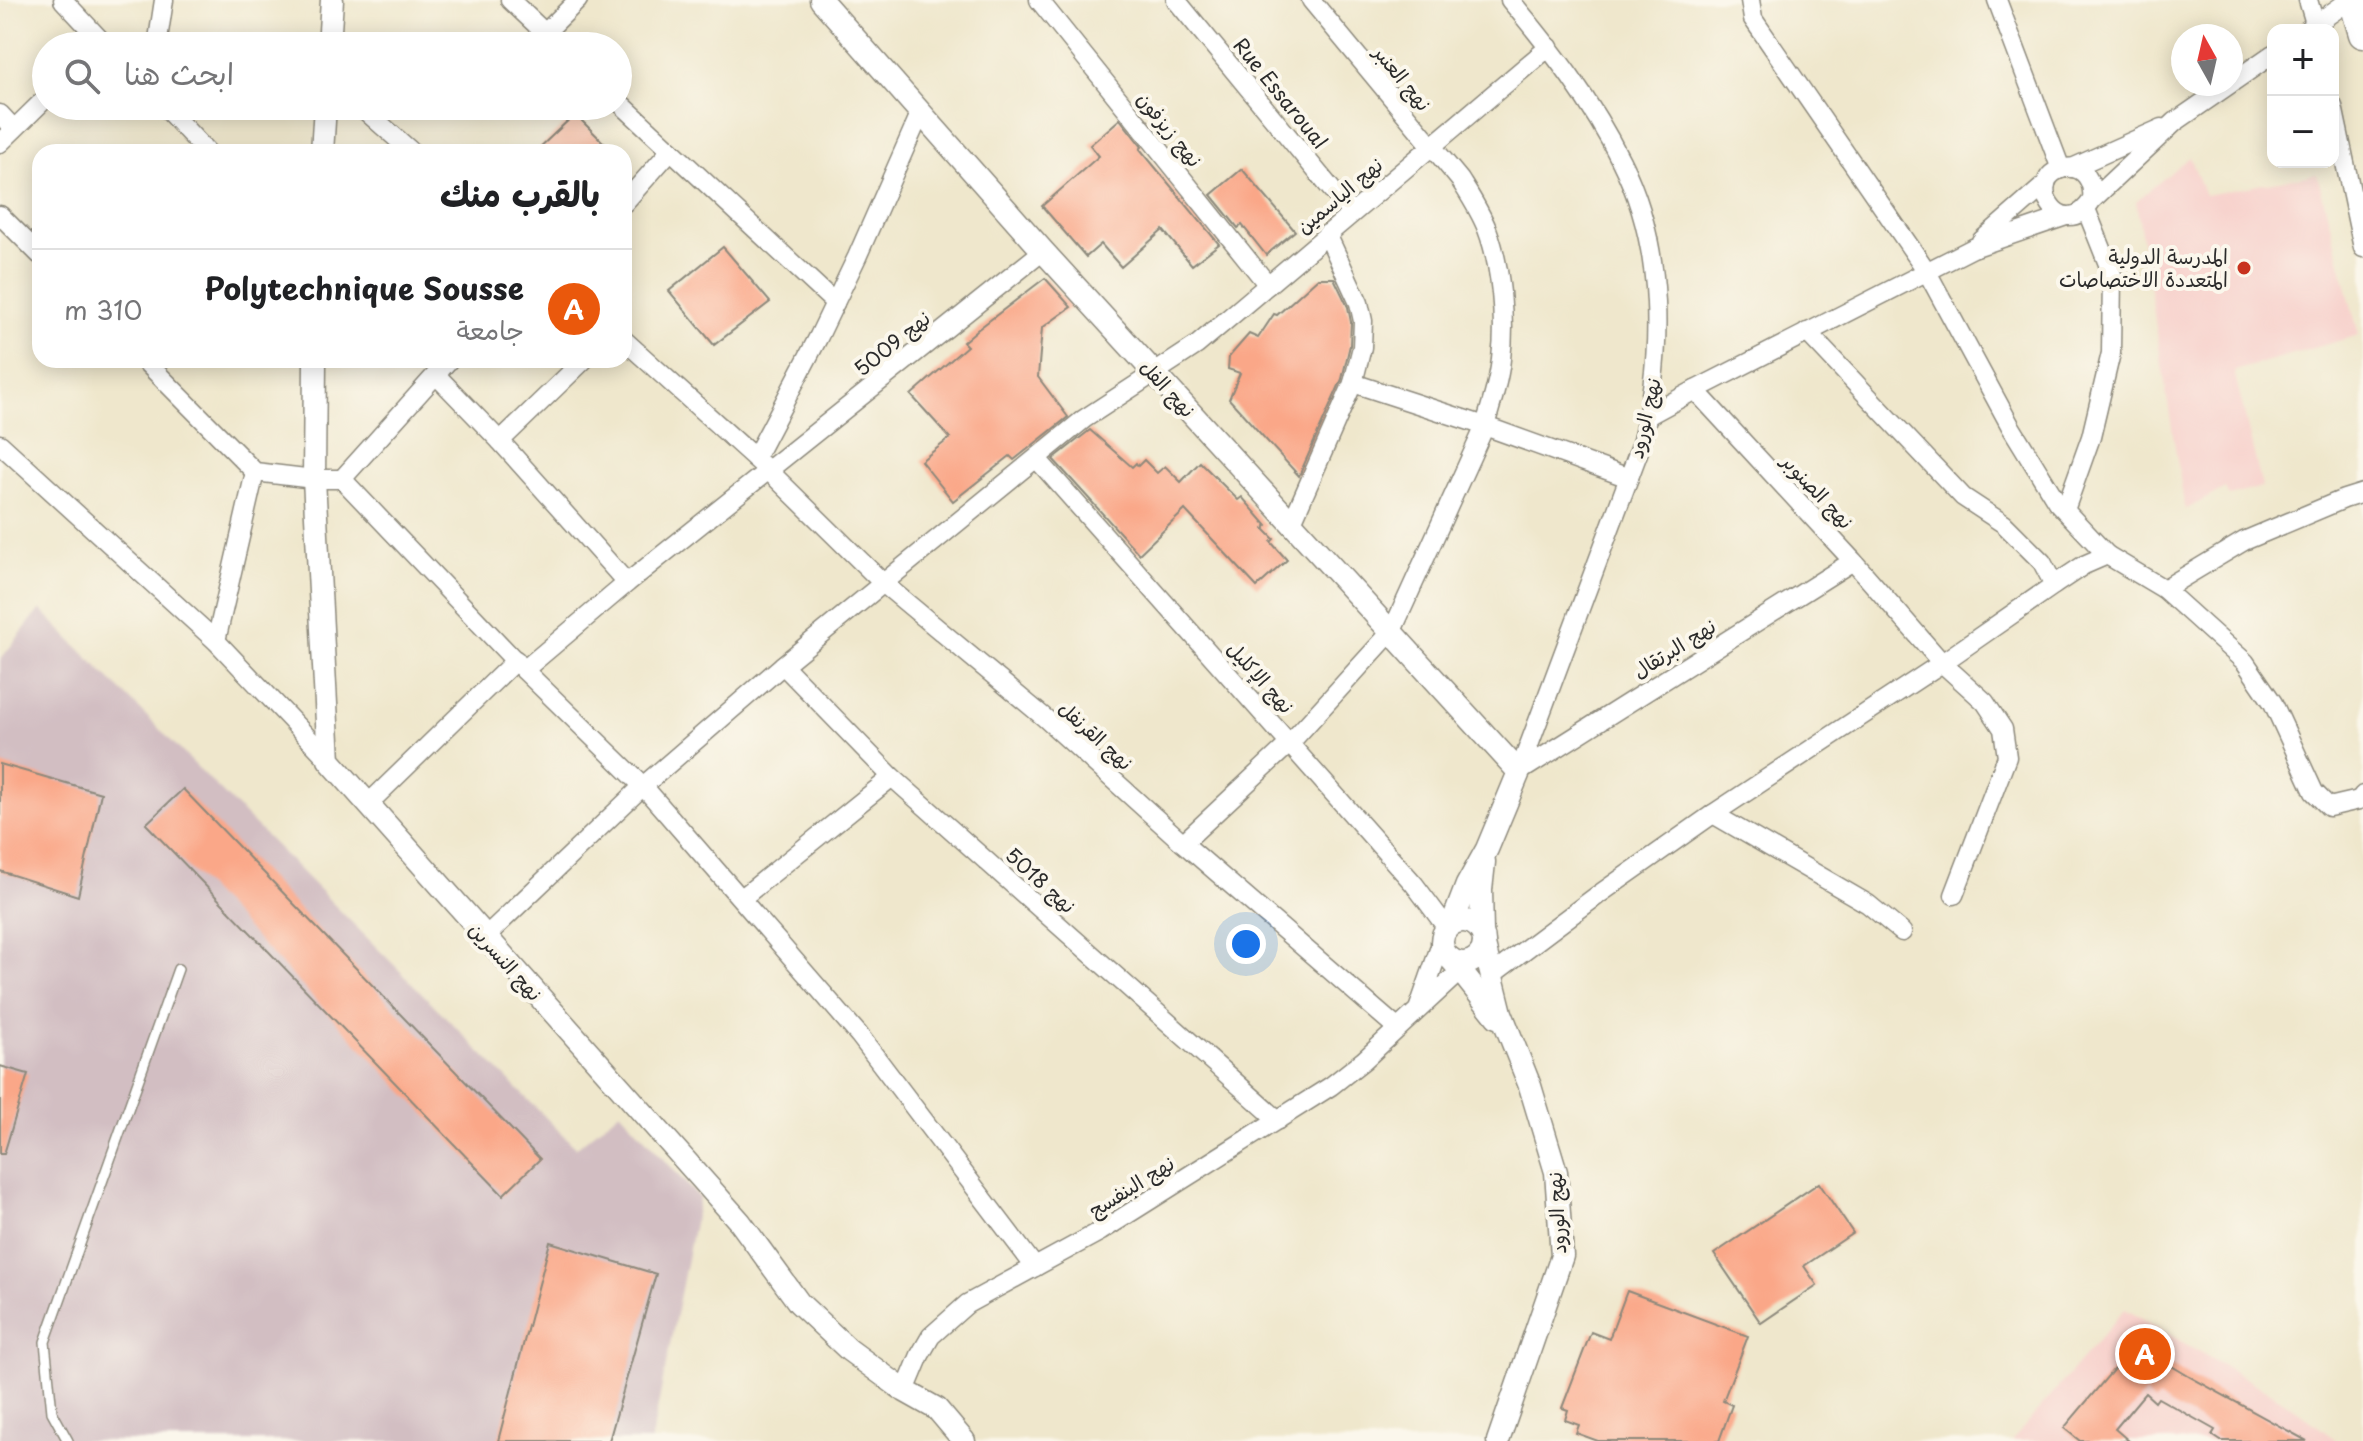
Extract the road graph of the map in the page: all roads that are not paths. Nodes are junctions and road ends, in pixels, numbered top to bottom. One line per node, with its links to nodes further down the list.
1 (63, 0): 17 (street)
2 (164, 0): 18 (street)
3 (332, 0): 19 (street)
4 (510, 0): 20 (street)
5 (578, 0): 21 (street)
6 (1039, 0): 56 (street, نهج زيزفون)
7 (1176, 0): 47 (street, Rue Essaroual)
8 (1311, 0): 41 (street, نهج العنبر)
9 (1510, 0): 23 (street, نهج الورود)
10 (1750, 0): 55 (street)
11 (1997, 0): 43 (street)
12 (2308, 0): 15 (street)
13 (2352, 0): 16 (street); 22 (highway)
14 (824, 1): 30 (street, نهج الفل)
15 (2312, 24)
16 (2319, 24)
17 (91, 32)
18 (159, 32)
19 (330, 32)
20 (544, 32)
21 (546, 32)
22 (2363, 34)
23 (1549, 47): 41 (street, نهج الياسمين); 68 (street, نهج الورود)
24 (2267, 58): 25 (street)
25 (2243, 75)
26 (2213, 96): 34 (street)
27 (32, 112): 35 (street)
28 (0, 114): 35 (street)
29 (632, 114): 42 (street)
30 (920, 114): 54 (street, نهج الفل); 57 (street)
31 (177, 120): 38 (street)
32 (324, 120): 39 (street)
33 (376, 120): 40 (street)
34 (2175, 122): 43 (street); 46 (street)
35 (14, 129): 37 (street)
36 (2339, 134): 53 (street)
37 (0, 143)
38 (200, 144)
39 (323, 144)
40 (403, 144)
41 (1431, 147): 47 (street, نهج الياسمين); 69 (street, نهج العنبر)
42 (671, 150): 45 (street); 57 (street)
43 (2066, 168): 44 (street); 46 (street)
44 (2046, 184): 49 (street); 52 (street)
45 (632, 194)
46 (2089, 204): 49 (street); 79 (street)
47 (1351, 213): 50 (street, نهج الياسمين)
48 (0, 215): 51 (street)
49 (2066, 216): 52 (street)
50 (1327, 234): 56 (street, نهج الياسمين); 66 (street)
51 (32, 247)
52 (1973, 248): 55 (street)
53 (2363, 248)
54 (1043, 251): 64 (street, نهج الفل); 73 (street, نهج 5009)
55 (1926, 270): 58 (street); 79 (street)
56 (1268, 285): 64 (street, نهج الياسمين)
57 (835, 303): 73 (street)
58 (1807, 332): 67 (street); 85 (street)
59 (632, 347): 73 (street, نهج القرنفل)
60 (152, 368): 74 (street)
61 (315, 368): 76 (street)
62 (443, 368): 65 (street)
63 (576, 368): 70 (street)
64 (1154, 373): 72 (street, نهج الياسمين); 80 (street, نهج الفل)
65 (437, 376): 70 (street); 77 (street)
66 (1353, 383): 69 (street); 80 (street)
67 (1695, 390): 68 (street); 82 (street, نهج الصنوبر)
68 (1649, 415): 75 (street, نهج الورود)
69 (1485, 426): 75 (street); 87 (street, نهج العنبر)
70 (500, 441): 83 (street)
71 (0, 444): 88 (street)
72 (1037, 459): 84 (street, نهج الياسمين); 92 (street, نهج الإكليل)
73 (761, 464): 83 (street, نهج 5009); 84 (street, نهج القرنفل)
74 (255, 472): 76 (street); 88 (street)
75 (1629, 478): 94 (street, نهج الورود)
76 (314, 479): 77 (street); 93 (street)
77 (342, 479): 90 (street)
78 (2363, 493): 86 (street)
79 (2065, 510): 81 (street)
80 (1292, 522): 87 (street, نهج الفل)
81 (2107, 555): 85 (street); 86 (street)
82 (1853, 561): 89 (street, نهج الصنوبر); 94 (street, نهج البرتقال)
83 (627, 583): 90 (street, نهج 5009)
84 (884, 584): 91 (street, نهج الياسمين); 100 (street, نهج القرنفل)
85 (2054, 585): 89 (street)
86 (2164, 589): 97 (street)
87 (1392, 631): 92 (street, نهج العنبر); 94 (street, نهج الفل)
88 (216, 641): 93 (street)
89 (1942, 663): 99 (street); 102 (street, نهج الصنوبر)
90 (520, 665): 96 (street); 98 (street, نهج 5009)
91 (783, 665): 95 (street, نهج 5018); 96 (street, نهج الياسمين)
92 (1290, 743): 100 (street, نهج العنبر); 106 (street, نهج الإكليل)
93 (329, 760): 98 (street, نهج النسرين)
94 (1519, 772): 101 (street, نهج الورود)
95 (892, 777): 103 (street); 112 (street, نهج 5018)
96 (643, 786): 103 (street); 105 (street, نهج الياسمين)
97 (2363, 795)
98 (368, 804): 105 (street, نهج النسرين)
99 (1713, 814): 104 (street); 108 (street)
100 (1183, 843): 110 (street, نهج القرنفل)
101 (1487, 849): 106 (street); 106 (street)
102 (1954, 895)
103 (742, 898): 113 (street)
104 (1902, 932)
105 (485, 937): 114 (street, نهج النسرين)
106 (1461, 945): 108 (street); 109 (street); 109 (street, نهج البنفسج); 111 (street)
107 (178, 969): 115 (lane)
108 (1490, 976): 111 (street)
109 (1418, 1010): 110 (street, نهج البنفسج)
110 (1397, 1028): 112 (street, نهج البنفسج)
111 (1507, 1030): 117 (street, نهج الورود)
112 (1278, 1120): 113 (street, نهج البنفسج)
113 (1035, 1267): 114 (street, نهج البنفسج)
114 (905, 1391): 116 (street, نهج النسرين)
115 (68, 1441)
116 (964, 1441)
117 (1498, 1441)

